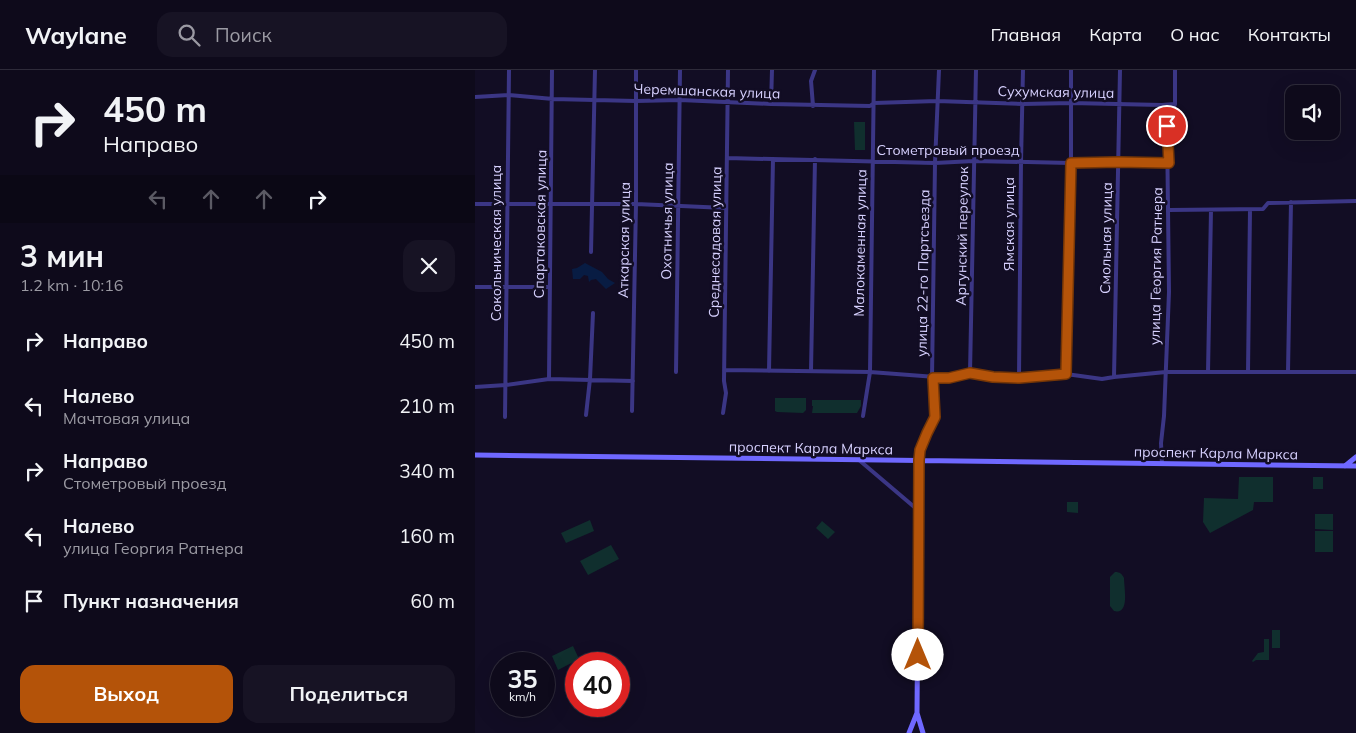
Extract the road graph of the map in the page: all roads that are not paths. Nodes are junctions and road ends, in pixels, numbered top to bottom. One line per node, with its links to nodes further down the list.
1 (509, 70): 16 (street, Сокольническая улица)
2 (552, 70): 18 (street, Спартаковская улица)
3 (595, 70): 19 (street)
4 (636, 70): 21 (street, Аткарская улица)
5 (680, 70): 20 (street, Охотничья улица)
6 (728, 70): 24 (street, Среднесадовая улица)
7 (772, 70): 27 (street)
8 (815, 70): 31 (street)
9 (874, 70): 25 (street, Малокаменная улица)
10 (939, 70): 22 (street, улица 22-го Партсъезда)
11 (976, 70): 23 (street, Аргунский переулок)
12 (1023, 70): 28 (street, Ямская улица)
13 (1071, 70): 26 (street)
14 (1120, 70): 29 (street, Смольная улица)
15 (1175, 70): 30 (street, улица Георгия Ратнера)
16 (509, 95): 17 (street, Черемшанская улица); 18 (street, Черемшанская улица); 45 (street, Сокольническая улица)
17 (475, 97)
18 (553, 99): 19 (street, Черемшанская улица); 46 (street, Спартаковская улица)
19 (594, 99): 21 (street, Черемшанская улица); 47 (street)
20 (680, 100): 21 (street, Черемшанская улица); 24 (street, Черемшанская улица); 49 (street, Охотничья улица)
21 (636, 101): 48 (street, Аткарская улица)
22 (937, 101): 23 (street, Сухумская улица); 25 (street, Черемшанская улица); 39 (street, улица 22-го Партсъезда)
23 (976, 102): 28 (street, Сухумская улица); 36 (street, Аргунский переулок)
24 (728, 103): 27 (street, Черемшанская улица); 32 (street, Среднесадовая улица)
25 (874, 103): 31 (street, Черемшанская улица); 35 (street, Малокаменная улица)
26 (1071, 103): 28 (street, Сухумская улица); 29 (street, Сухумская улица); 40 (street)
27 (771, 104): 31 (street, Черемшанская улица)
28 (1023, 104): 37 (street, Ямская улица)
29 (1120, 104): 30 (street, Сухумская улица); 38 (street, Смольная улица)
30 (1175, 104): 41 (street, улица Георгия Ратнера)
31 (813, 106)
32 (727, 158): 33 (street, Стометровый проезд); 50 (street, Среднесадовая улица)
33 (773, 159): 34 (street, Стометровый проезд); 60 (street)
34 (815, 159): 35 (street, Стометровый проезд); 61 (street)
35 (873, 161): 39 (street, Стометровый проезд); 63 (street, Малокаменная улица)
36 (974, 161): 37 (street, Стометровый проезд); 39 (street, Стометровый проезд); 69 (street, Аргунский переулок)
37 (1021, 162): 40 (street, Стометровый проезд); 73 (street, Ямская улица)
38 (1118, 162): 40 (street, Стометровый проезд); 41 (street, Стометровый проезд); 71 (street, Смольная улица)
39 (935, 163): 72 (street, улица 22-го Партсъезда)
40 (1071, 163): 70 (street)
41 (1169, 163): 51 (street, улица Георгия Ратнера)
42 (1356, 201): 43 (street)
43 (1291, 202): 53 (street); 67 (street)
44 (475, 204): 45 (street)
45 (507, 204): 46 (street); 56 (street, Сокольническая улица)
46 (550, 204): 47 (street); 57 (street, Спартаковская улица)
47 (592, 204): 48 (street); 54 (street)
48 (636, 204): 49 (street); 76 (street, Аткарская улица)
49 (679, 206): 50 (street); 62 (street, Охотничья улица)
50 (726, 208): 59 (street, Среднесадовая улица)
51 (1169, 210): 52 (street); 64 (street, улица Георгия Ратнера)
52 (1211, 210): 53 (street); 65 (street)
53 (1250, 210): 66 (street)
54 (591, 252)
55 (475, 287): 56 (street)
56 (507, 287): 57 (street); 77 (street, Сокольническая улица)
57 (550, 287): 74 (street, Спартаковская улица)
58 (593, 313): 75 (street)
59 (724, 370): 60 (street); 80 (street, Среднесадовая улица)
60 (769, 371): 61 (street)
61 (811, 371): 63 (street)
62 (676, 372)
63 (870, 372): 72 (street); 83 (street, Малокаменная улица)
64 (1166, 372): 65 (street); 71 (street); 88 (street, улица Георгия Ратнера)
65 (1209, 372): 66 (street)
66 (1248, 372): 67 (street)
67 (1289, 372): 68 (street)
68 (1356, 372)
69 (970, 373): 72 (street); 73 (street)
70 (1066, 374): 71 (street); 73 (street)
71 (1114, 376)
72 (933, 378): 87 (street, улица 22-го Партсъезда)
73 (1019, 378)
74 (549, 379): 75 (street); 77 (street)
75 (590, 379): 76 (street); 81 (street)
76 (633, 380): 79 (street, Аткарская улица)
77 (506, 385): 78 (street); 82 (street, Сокольническая улица)
78 (475, 387)
79 (632, 411)
80 (723, 413)
81 (586, 415)
82 (505, 416)
83 (863, 416)
84 (475, 456): 86 (street, проспект Карла Маркса)
85 (1356, 457): 89 (street)
86 (859, 460): 87 (street, проспект Карла Маркса); 91 (street)
87 (919, 460): 88 (street, проспект Карла Маркса); 91 (street, улица 22-го Партсъезда)
88 (1162, 464): 89 (street, проспект Карла Маркса)
89 (1345, 466): 90 (street, проспект Карла Маркса)
90 (1356, 466)
91 (919, 511): 92 (street, улица 22-го Партсъезда)
92 (917, 713): 93 (street, улица 22-го Партсъезда); 94 (street, улица 22-го Партсъезда)
93 (909, 733)
94 (923, 733)

